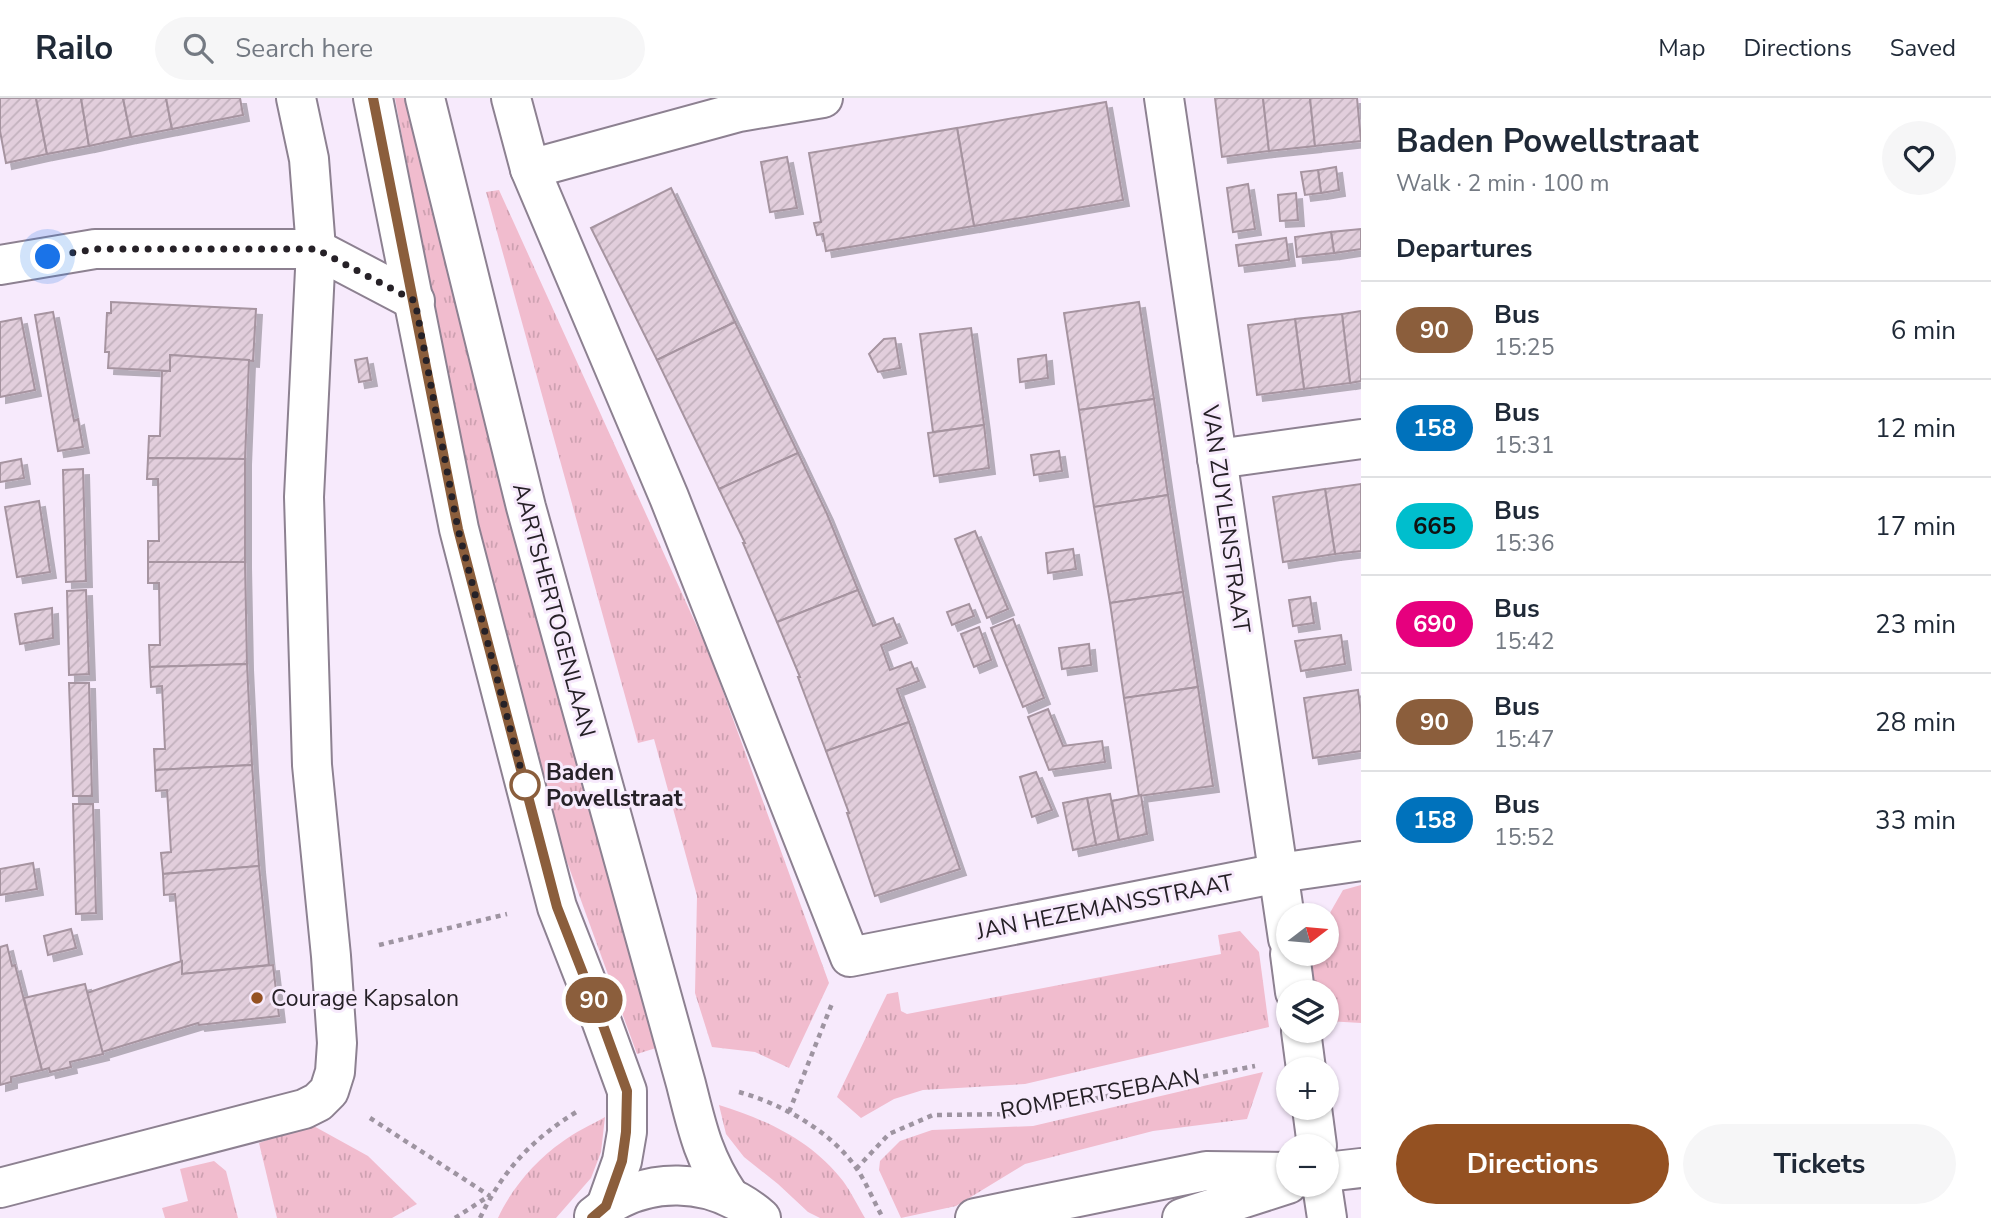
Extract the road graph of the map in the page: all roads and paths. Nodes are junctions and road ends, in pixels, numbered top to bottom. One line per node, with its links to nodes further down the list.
1 (296, 98): 8 (street)
2 (373, 98): 10 (street)
3 (425, 98): 28 (street, AARTSHERTOGENLAAN)
4 (511, 98): 7 (street)
5 (823, 98): 7 (street)
6 (1164, 98): 12 (street, VAN ZUYLENSTRAAT)
7 (530, 169): 18 (street)
8 (316, 249): 9 (street); 10 (street); 17 (street)
9 (0, 265)
10 (415, 301): 30 (street)
11 (1361, 439): 12 (street)
12 (1217, 459): 14 (street, VAN ZUYLENSTRAAT)
13 (1361, 861): 14 (street, JAN HEZEMANSSTRAAT)
14 (1279, 873): 15 (street, VAN ZUYLENSTRAAT); 18 (street, JAN HEZEMANSSTRAAT)
15 (1283, 903)
16 (509, 914): 17 (path)
17 (331, 956): 20 (street)
18 (849, 957): 21 (path)
19 (1304, 1052): 34 (path, ROMPERTSEBAAN)
20 (329, 1091): 25 (street); 27 (path)
21 (789, 1112)
22 (1361, 1168): 23 (street)
23 (1339, 1171)
24 (1276, 1172): 35 (street)
25 (0, 1188)
26 (1276, 1188): 36 (street)
27 (490, 1196): 31 (path); 32 (path)
28 (729, 1196): 30 (street); 33 (street)
29 (1324, 1197): 37 (street)
30 (599, 1212)
31 (455, 1218)
32 (480, 1218)
33 (761, 1218)
34 (883, 1218)
35 (975, 1218)
36 (1182, 1218)
37 (1327, 1218)

